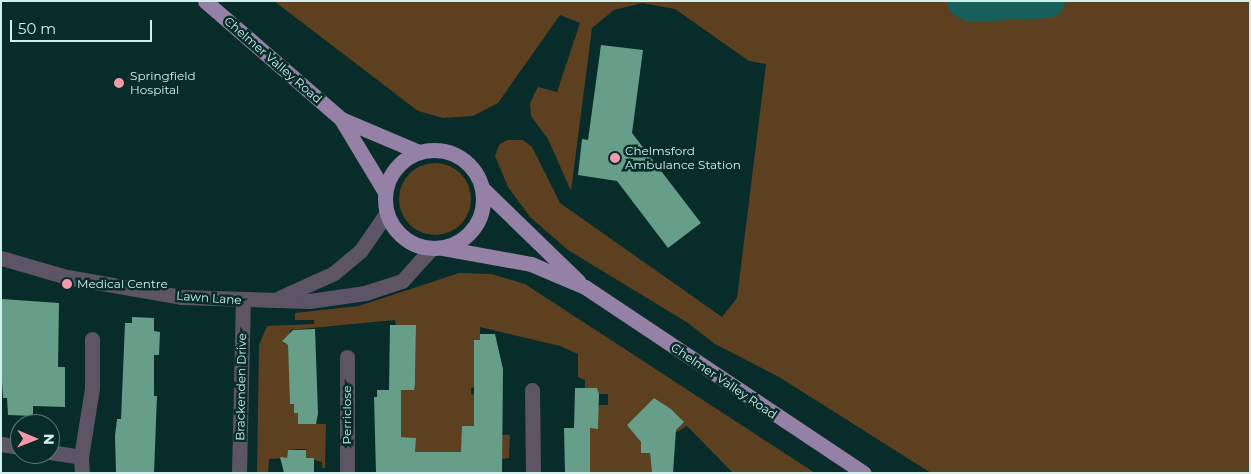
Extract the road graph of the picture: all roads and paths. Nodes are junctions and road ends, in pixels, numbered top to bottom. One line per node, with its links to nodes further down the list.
1 (205, 1): 2 (main road, Chelmer Valley Road)
2 (341, 118): 3 (main road, Chelmer Valley Road); 5 (main road, Chelmer Valley Road)
3 (419, 152): 4 (main road); 5 (main road)
4 (482, 188): 7 (main road); 9 (main road, Chelmer Valley Road)
5 (385, 192): 6 (main road)
6 (386, 214): 7 (main road); 11 (street, Lawn Lane)
7 (437, 249): 9 (main road, Chelmer Valley Road); 11 (street, Lawn Lane)
8 (1, 258): 10 (street, Lawn Lane)
9 (585, 288): 21 (main road, Chelmer Valley Road)
10 (243, 301): 11 (street, Lawn Lane); 18 (street, Brackenden Drive)
11 (271, 301)
12 (92, 339): 16 (street)
13 (348, 357): 19 (street, Perriclose)
14 (532, 390): 20 (street)
15 (60, 453): 16 (street)
16 (81, 456): 17 (street)
17 (82, 473)
18 (239, 473)
19 (347, 473)
20 (533, 473)
21 (864, 473)

